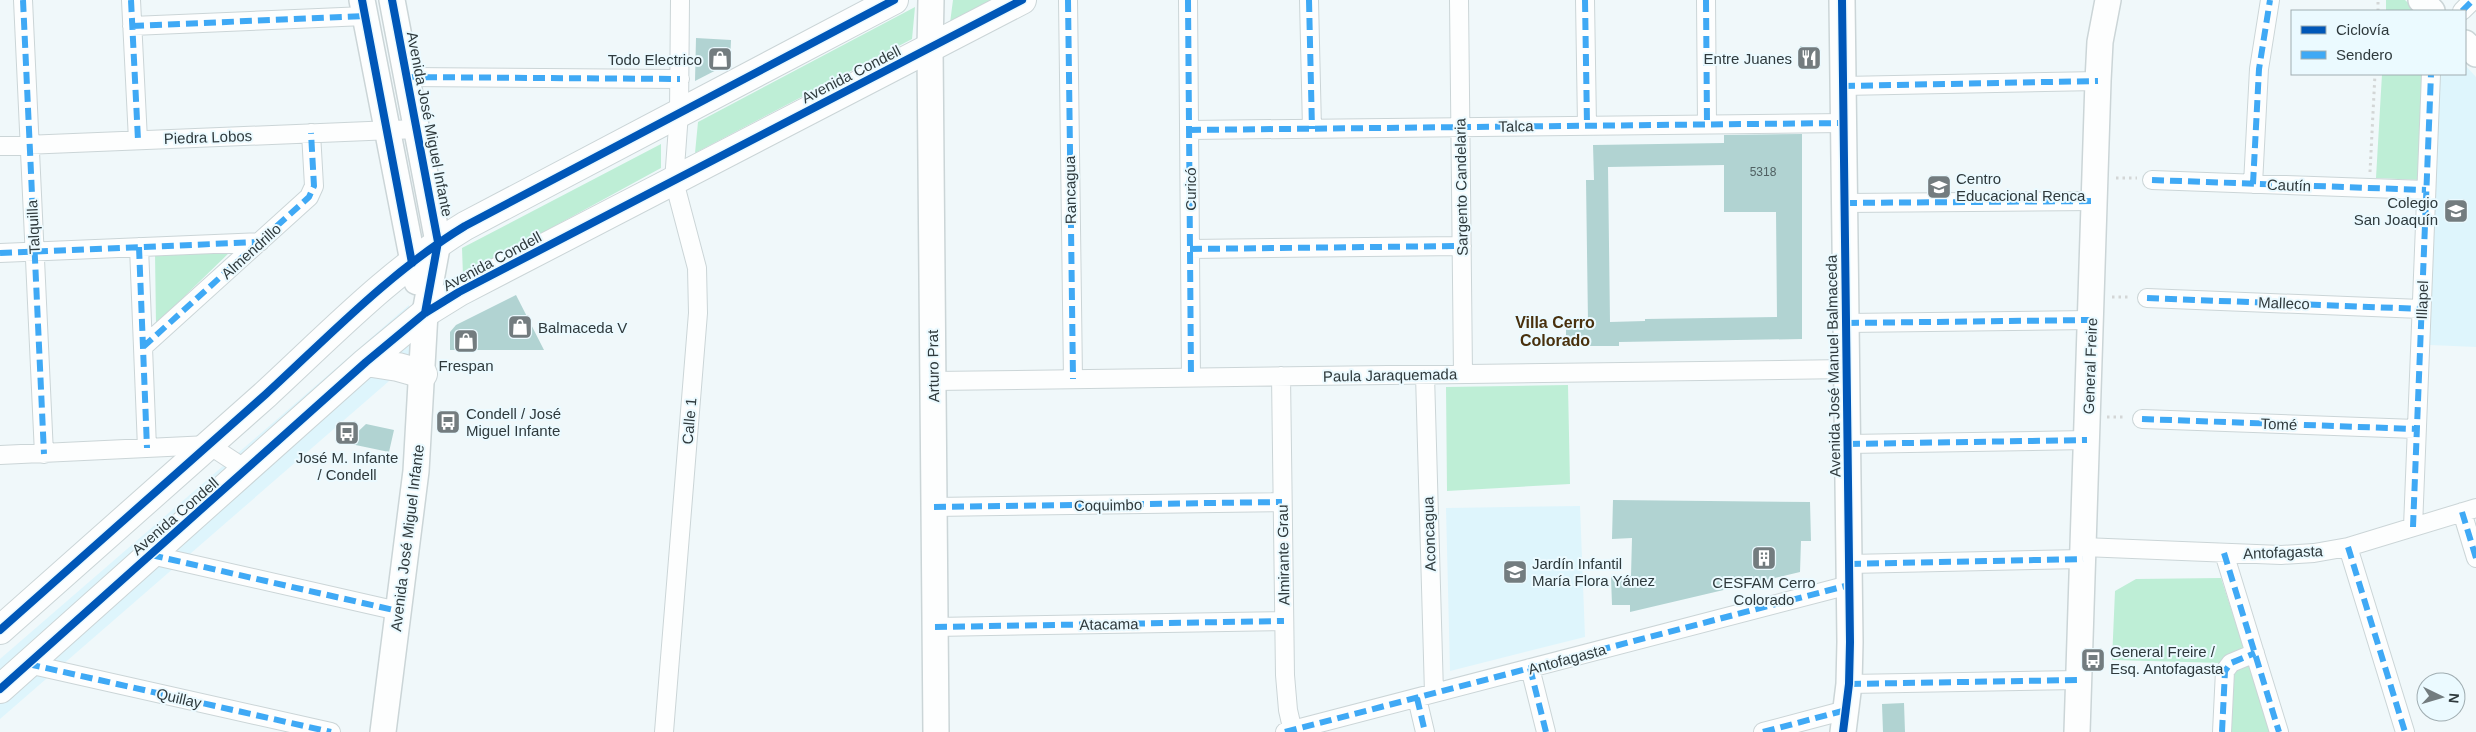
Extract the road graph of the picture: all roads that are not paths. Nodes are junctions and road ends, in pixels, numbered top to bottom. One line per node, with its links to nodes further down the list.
1 (23, 0): 42 (street, Talquilla)
2 (131, 0): 22 (street)
3 (392, 0): 27 (street, Avenida José Miguel Infante)
4 (680, 0): 28 (street, Calle 1)
5 (894, 0): 31 (main road, Avenida Condell)
6 (931, 0): 24 (street, Arturo Prat)
7 (1022, 0): 24 (main road, Avenida Condell)
8 (1068, 0): 71 (street, Rancagua)
9 (1188, 0): 39 (street, Curicó)
10 (1309, 0): 37 (street)
11 (1459, 0): 35 (street, Sargento Candelaria)
12 (1586, 0): 34 (street)
13 (1706, 0): 33 (street)
14 (1842, 0): 30 (street, Avenida José Manuel Balmaceda)
15 (2108, 0): 29 (street, General Freire)
16 (2270, 0): 46 (street)
17 (2420, 0): 20 (street)
18 (2473, 0): 21 (street)
19 (363, 8): 22 (street); 38 (street, Avenida José Miguel Infante)
20 (2431, 10)
21 (2463, 10)
22 (132, 26): 41 (street)
23 (2466, 44): 25 (street)
24 (930, 49): 45 (main road, Avenida Condell); 72 (street, Arturo Prat)
25 (2476, 54)
26 (2431, 75): 48 (street, Illapel)
27 (407, 77): 28 (street); 36 (street, Avenida José Miguel Infante)
28 (680, 78): 31 (street, Calle 1)
29 (2098, 82): 30 (street); 47 (street, General Freire)
30 (1843, 86): 32 (street, Avenida José Manuel Balmaceda)
31 (679, 113): 45 (street, Calle 1); 51 (main road, Avenida Condell)
32 (1844, 123): 33 (street, Talca); 49 (street, Avenida José Manuel Balmaceda)
33 (1707, 124): 34 (street, Talca)
34 (1587, 125): 35 (street, Talca)
35 (1461, 127): 37 (street, Talca); 52 (street, Sargento Candelaria)
36 (417, 129): 38 (street, Piedra Lobos); 51 (street, Avenida José Miguel Infante)
37 (1312, 129): 39 (street, Talca)
38 (387, 130): 40 (street, Piedra Lobos); 57 (street, Avenida José Miguel Infante)
39 (1189, 130): 54 (street, Curicó)
40 (311, 133): 41 (street, Piedra Lobos); 50 (street, Almendrillo)
41 (138, 140): 42 (street, Piedra Lobos)
42 (30, 145): 43 (street, Piedra Lobos); 55 (street, Talquilla)
43 (0, 146)
44 (2152, 180): 46 (street, Cautín)
45 (674, 181): 61 (main road, Avenida Condell); 108 (street, Calle 1)
46 (2253, 184): 48 (street, Cautín)
47 (2095, 189): 49 (street); 59 (street, General Freire)
48 (2426, 190): 60 (street, Illapel)
49 (1845, 203): 62 (street, Avenida José Manuel Balmaceda)
50 (260, 242): 53 (street); 63 (street, Almendrillo)
51 (438, 242): 57 (main road, Avenida Condell); 61 (street, Avenida José Miguel Infante)
52 (1462, 246): 54 (street); 67 (street, Sargento Candelaria)
53 (139, 247): 55 (street); 63 (street)
54 (1190, 249): 70 (street, Curicó)
55 (34, 251): 56 (street); 79 (street, Talquilla)
56 (0, 253)
57 (412, 263): 61 (street, Avenida José Miguel Infante); 77 (main road, Avenida Condell)
58 (2147, 298): 60 (street, Malleco)
59 (2091, 308): 62 (street); 74 (street, General Freire)
60 (2421, 309): 75 (street, Illapel)
61 (425, 313): 64 (main road, Avenida Condell); 66 (street, Avenida José Miguel Infante)
62 (1847, 323): 65 (street, Avenida José Manuel Balmaceda)
63 (143, 347): 78 (street)
64 (366, 362): 66 (main road); 81 (main road, Avenida Condell)
65 (1847, 369): 67 (street, Paula Jaraquemada); 76 (street, Avenida José Manuel Balmaceda)
66 (423, 374): 92 (street, Avenida José Miguel Infante)
67 (1464, 374): 68 (street, Paula Jaraquemada)
68 (1425, 375): 69 (street, Paula Jaraquemada); 102 (street, Aconcagua)
69 (1281, 376): 70 (street, Paula Jaraquemada); 82 (street, Almirante Grau)
70 (1191, 378): 71 (street, Paula Jaraquemada)
71 (1073, 379): 72 (street, Paula Jaraquemada)
72 (933, 381): 83 (street, Arturo Prat)
73 (2142, 419): 75 (street, Tomé)
74 (2088, 428): 76 (street); 87 (street, General Freire)
75 (2416, 429): 85 (street, Illapel)
76 (1848, 444): 91 (street, Avenida José Manuel Balmaceda)
77 (209, 445): 78 (street); 81 (street); 95 (main road, Avenida Condell)
78 (147, 448): 79 (street)
79 (44, 454): 80 (street)
80 (0, 456)
81 (247, 470): 89 (main road, Avenida Condell)
82 (1282, 502): 83 (street, Coquimbo); 93 (street, Almirante Grau)
83 (934, 507): 94 (street, Arturo Prat)
84 (2469, 510): 85 (street, Antofagasta); 90 (street)
85 (2412, 527): 86 (street, Antofagasta)
86 (2348, 547): 88 (street, Antofagasta); 116 (street)
87 (2083, 553): 88 (street, Antofagasta); 91 (street, Antofagasta); 99 (street, General Freire)
88 (2224, 553): 96 (street)
89 (151, 555): 92 (street); 97 (main road, Avenida Condell)
90 (2476, 558)
91 (1849, 575): 98 (street, Antofagasta); 100 (street, Avenida José Manuel Balmaceda)
92 (398, 611): 107 (street, Avenida José Miguel Infante)
93 (1284, 621): 94 (street, Atacama); 105 (street, Almirante Grau)
94 (935, 627): 109 (street, Arturo Prat)
95 (0, 630)
96 (2255, 653): 114 (street); 115 (street)
97 (28, 664): 101 (main road, Avenida Condell); 106 (street, Quillay)
98 (1530, 668): 102 (street, Antofagasta); 111 (street)
99 (2079, 680): 100 (street); 113 (street, General Freire)
100 (1849, 684): 104 (street, Avenida José Manuel Balmaceda)
101 (0, 689)
102 (1434, 693): 103 (street, Antofagasta)
103 (1416, 698): 105 (street, Antofagasta); 110 (street)
104 (1844, 721): 112 (street)
105 (1290, 731)
106 (330, 732)
107 (383, 732)
108 (664, 732)
109 (936, 732)
110 (1425, 732)
111 (1546, 732)
112 (1763, 732)
113 (2077, 732)
114 (2222, 732)
115 (2279, 732)
116 (2405, 732)

